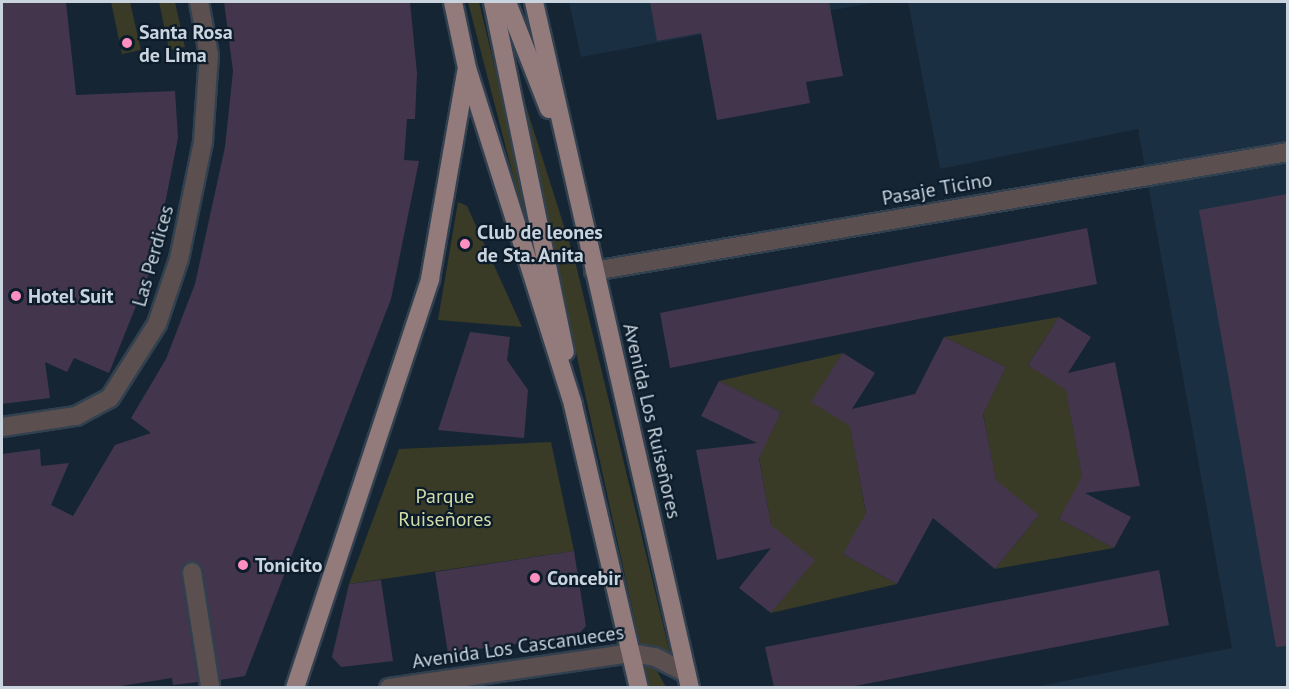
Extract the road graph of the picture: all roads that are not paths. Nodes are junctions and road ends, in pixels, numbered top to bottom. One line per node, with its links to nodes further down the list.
1 (199, 2): 11 (street, Las Perdices)
2 (453, 2): 6 (main road)
3 (493, 2): 10 (main road)
4 (507, 2): 8 (main road, Avenida Los Ruiseñores)
5 (534, 2): 8 (main road, Avenida Los Ruiseñores)
6 (467, 68): 10 (main road); 17 (main road)
7 (1287, 152): 9 (street, Pasaje Ticino)
8 (570, 164): 9 (main road, Avenida Los Ruiseñores)
9 (594, 271): 14 (main road, Avenida Los Ruiseñores)
10 (573, 405): 13 (main road)
11 (2, 427)
12 (192, 572): 16 (street)
13 (632, 653): 14 (street, Avenida Los Cascanueces); 15 (street, Avenida Los Cascanueces); 19 (main road)
14 (688, 680)
15 (466, 682): 18 (street, Avenida Los Cascanueces)
16 (210, 686)
17 (295, 687)
18 (389, 687)
19 (639, 687)

